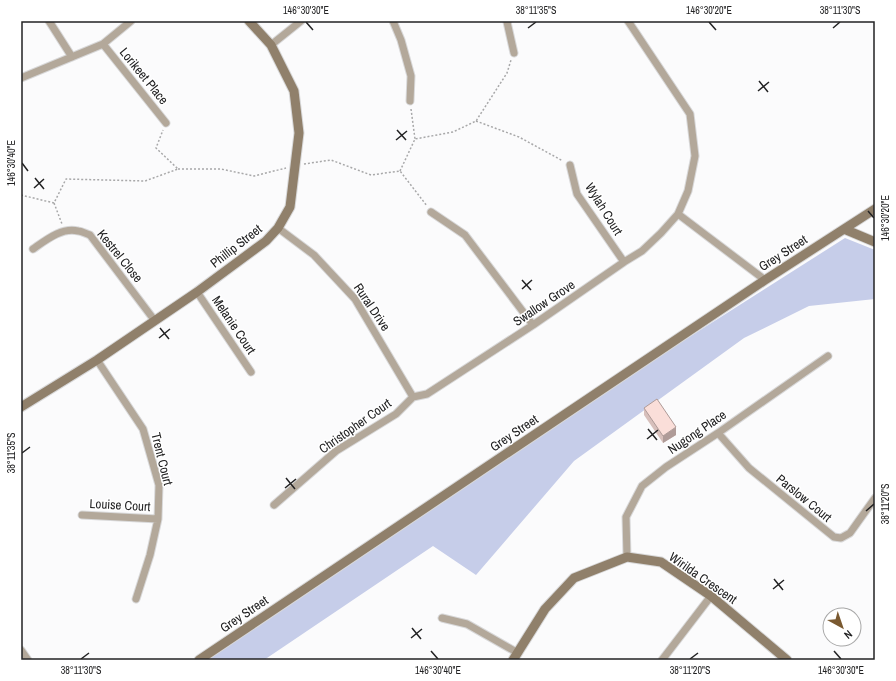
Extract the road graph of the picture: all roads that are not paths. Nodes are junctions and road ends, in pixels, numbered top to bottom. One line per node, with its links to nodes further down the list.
1 (49, 21): 11 (street)
2 (130, 21): 8 (street)
3 (249, 21): 9 (street, Phillip Street)
4 (302, 21): 9 (street)
5 (393, 21): 13 (street)
6 (508, 21): 10 (street)
7 (628, 21): 18 (street, Swallow Grove)
8 (103, 44): 11 (street); 14 (street, Lorikeet Place)
9 (272, 45): 19 (street, Phillip Street)
10 (514, 53)
11 (72, 57): 12 (street)
12 (21, 78)
13 (410, 101)
14 (166, 122)
15 (570, 166): 23 (street, Wylah Court)
16 (875, 208): 20 (street, Grey Street)
17 (431, 212): 27 (street)
18 (678, 214): 23 (street, Swallow Grove); 24 (street)
19 (278, 228): 25 (street, Phillip Street); 31 (street, Rural Drive)
20 (844, 229): 21 (street); 24 (street, Grey Street)
21 (875, 242)
22 (33, 249): 26 (street, Kestrel Close)
23 (624, 262): 27 (street, Swallow Grove)
24 (765, 280): 45 (street, Grey Street)
25 (197, 292): 26 (street, Phillip Street); 30 (street, Melanie Court)
26 (155, 321): 29 (street, Phillip Street)
27 (533, 325): 31 (street, Swallow Grove)
28 (828, 356): 33 (street, Nugong Place)
29 (97, 360): 32 (street, Phillip Street); 37 (street, Trent Court)
30 (251, 372)
31 (413, 397): 35 (street, Christopher Court)
32 (21, 407)
33 (718, 433): 34 (street, Parslow Court); 38 (street, Nugong Place)
34 (875, 498)
35 (274, 505)
36 (82, 515): 37 (street, Louise Court)
37 (158, 519): 40 (street, Trent Court)
38 (627, 557): 39 (street, Wirilda Crescent); 43 (street, Wirilda Crescent)
39 (711, 596): 46 (street); 47 (street, Wirilda Crescent)
40 (136, 599)
41 (442, 618): 43 (street)
42 (21, 650): 44 (street)
43 (516, 656)
44 (28, 660)
45 (199, 660)
46 (662, 660)
47 (787, 660)

